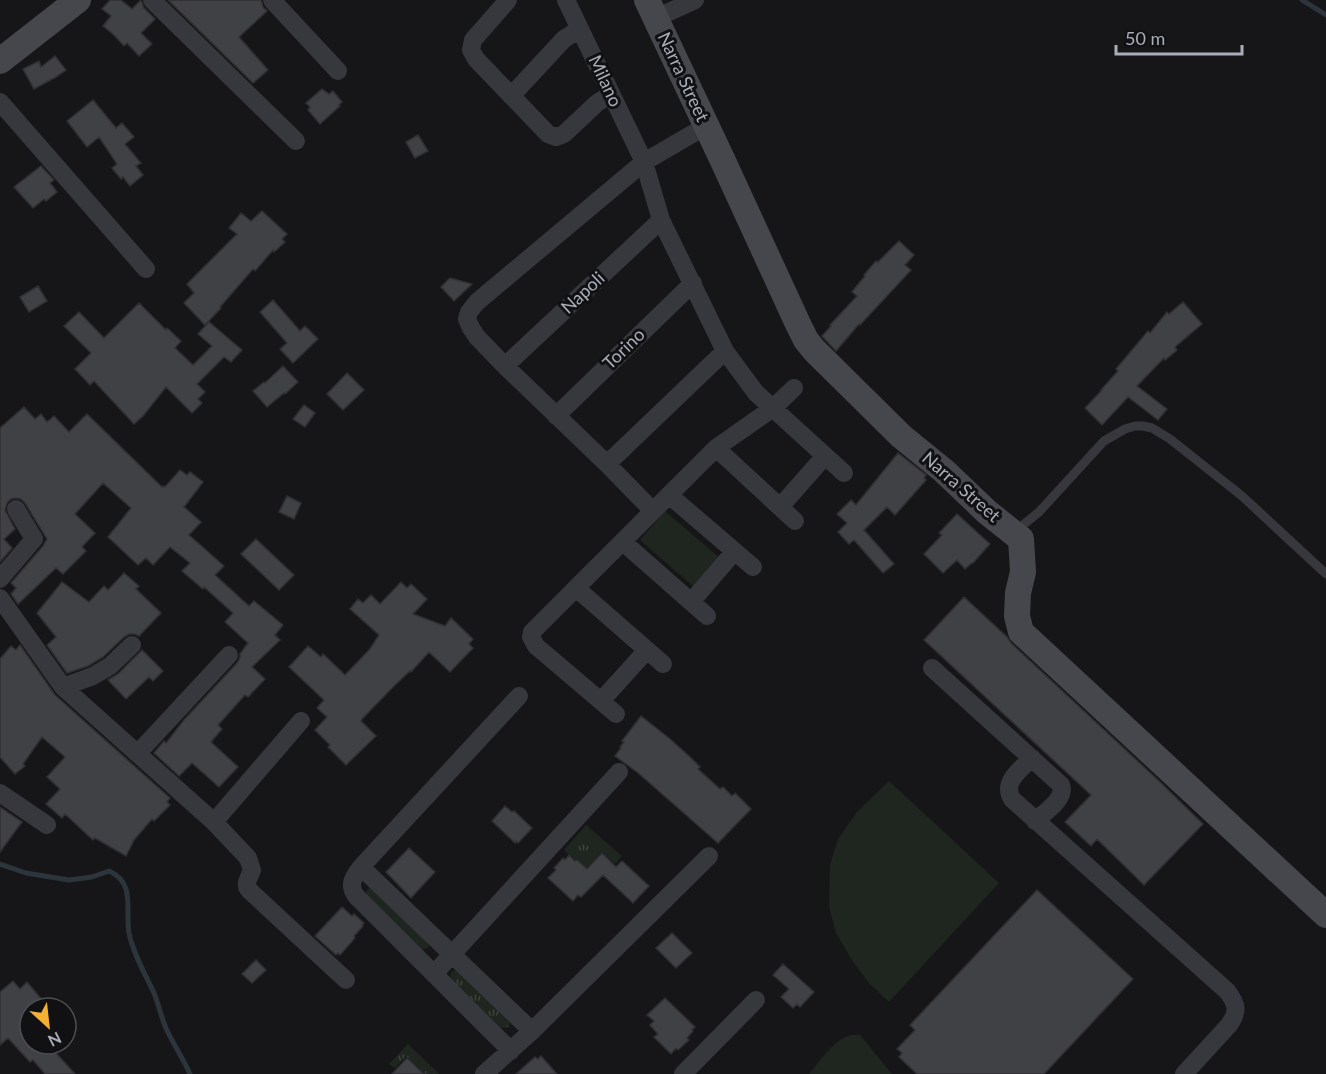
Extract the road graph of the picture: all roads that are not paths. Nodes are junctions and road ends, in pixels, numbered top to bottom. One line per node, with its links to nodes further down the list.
1 (78, 0): 9 (street)
2 (152, 0): 15 (street)
3 (272, 0): 10 (street)
4 (508, 0): 12 (street)
5 (566, 0): 8 (street, Milano)
6 (695, 0): 7 (street)
7 (651, 9): 14 (street, Narra Street)
8 (580, 29): 11 (street, Milano); 12 (street)
9 (0, 62)
10 (338, 71)
11 (611, 94): 12 (street); 16 (street, Milano)
12 (511, 96)
13 (0, 102): 18 (street)
14 (706, 126): 16 (street); 34 (street, Narra Street)
15 (296, 141)
16 (644, 162): 17 (street, Milano); 21 (street)
17 (661, 220): 19 (street, Milano); 21 (street, Napoli)
18 (146, 269)
19 (693, 283): 20 (street, Milano); 24 (street, Torino)
20 (725, 351): 23 (street, Milano); 27 (street)
21 (505, 366): 24 (street)
22 (794, 388): 23 (street)
23 (773, 408): 25 (street); 26 (street, Milano)
24 (556, 416): 27 (street)
25 (716, 448): 29 (street); 30 (street)
26 (825, 456): 28 (street, Milano); 30 (street)
27 (607, 464): 32 (street)
28 (844, 473)
29 (669, 495): 32 (street); 36 (street)
30 (780, 507): 33 (street)
31 (16, 509): 39 (street)
32 (653, 511): 35 (street)
33 (795, 521)
34 (1013, 532): 38 (lane); 63 (street, Narra Street)
35 (623, 542): 40 (street); 42 (street)
36 (734, 552): 37 (street); 42 (street)
37 (753, 567)
38 (1326, 574)
39 (0, 579)
40 (576, 588): 45 (street); 51 (street)
41 (0, 598): 49 (street)
42 (691, 602): 43 (street)
43 (707, 616)
44 (132, 645): 49 (street)
45 (647, 650): 47 (street); 51 (street)
46 (230, 655): 54 (street)
47 (663, 664)
48 (932, 668): 55 (street)
49 (63, 687): 54 (street)
50 (519, 696): 62 (street)
51 (601, 701): 52 (street)
52 (616, 714)
53 (301, 721): 59 (street)
54 (138, 753): 59 (street)
55 (1032, 758): 58 (street); 58 (street)
56 (619, 772): 64 (street)
57 (0, 793): 60 (street)
58 (1035, 820): 72 (street)
59 (214, 822): 66 (street)
60 (47, 825)
61 (710, 856): 68 (street)
62 (361, 867): 64 (street); 65 (street)
63 (1326, 915)
64 (453, 955): 65 (street); 68 (street)
65 (434, 974): 69 (street)
66 (346, 980)
67 (756, 1000): 71 (street)
68 (532, 1031): 69 (street)
69 (511, 1051): 70 (street)
70 (484, 1074)
71 (683, 1074)
72 (1184, 1074)

